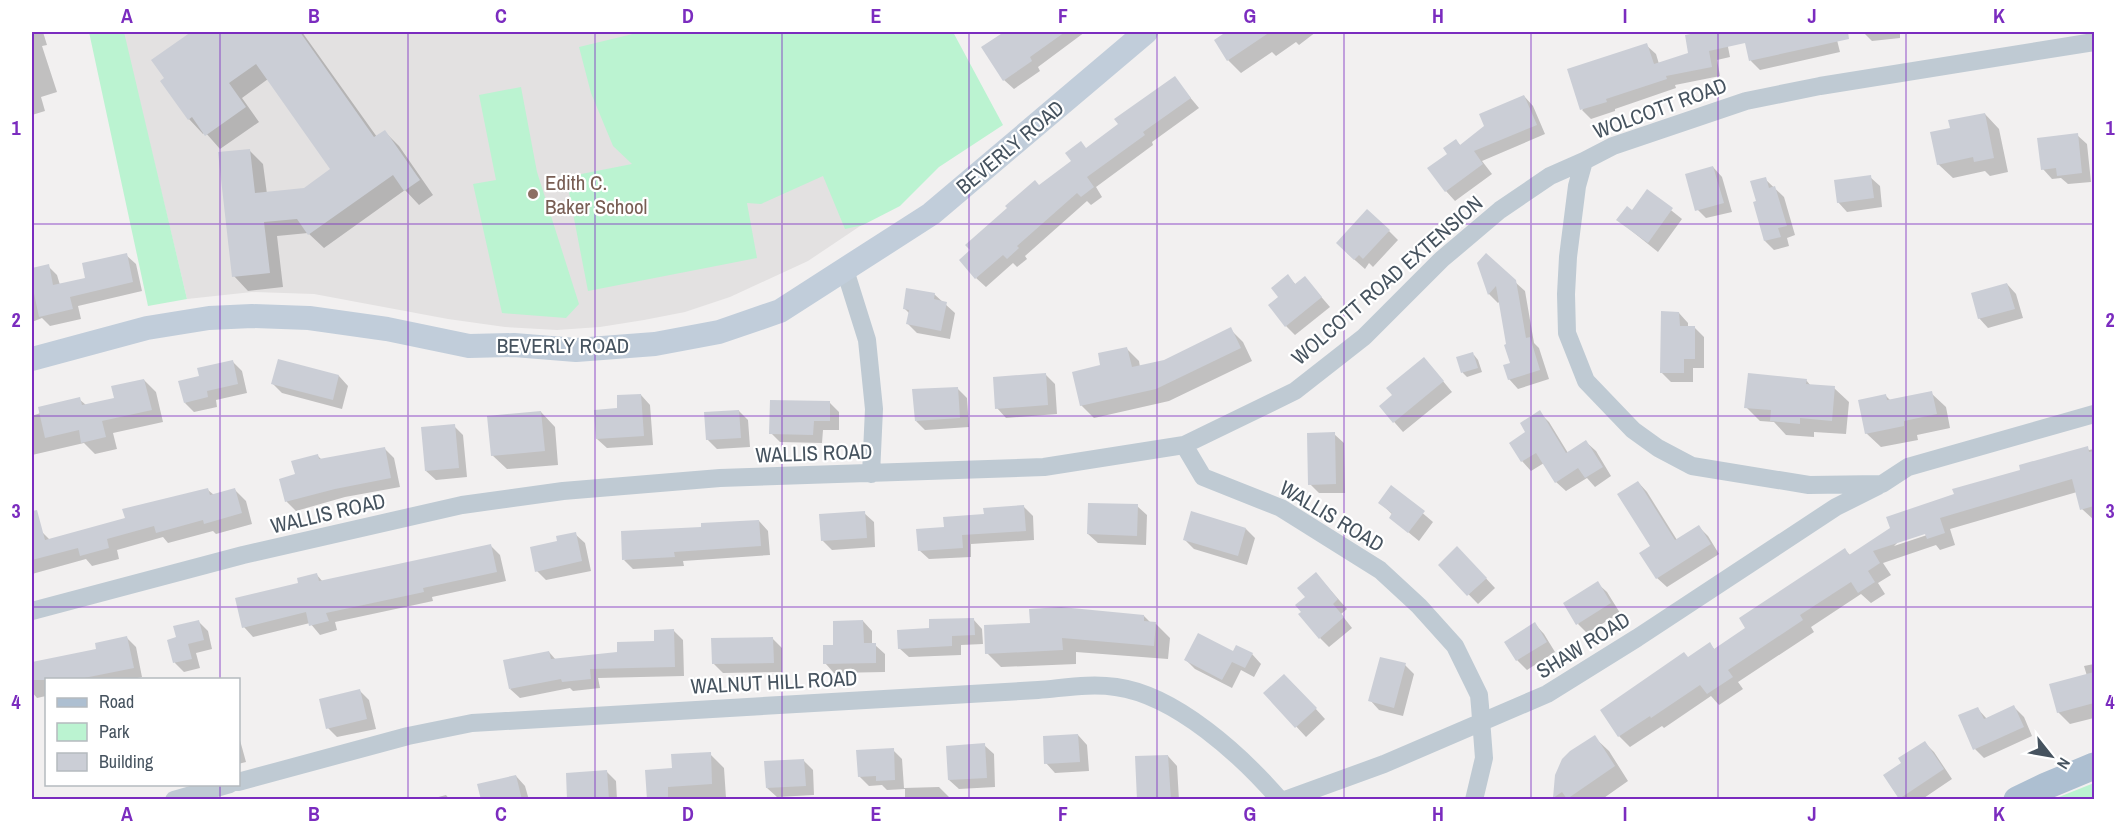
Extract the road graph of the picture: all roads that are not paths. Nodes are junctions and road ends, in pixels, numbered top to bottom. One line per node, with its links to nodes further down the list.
1 (1146, 32): 4 (street, BEVERLY ROAD)
2 (2094, 42): 3 (street, WOLCOTT ROAD)
3 (1584, 161): 7 (street, WOLCOTT ROAD EXTENSION); 9 (street, WOLCOTT ROAD)
4 (845, 270): 5 (street, BEVERLY ROAD); 8 (street)
5 (32, 359)
6 (2094, 414): 9 (street)
7 (1184, 445): 8 (street, WALLIS ROAD); 11 (street, WALLIS ROAD)
8 (871, 474): 10 (street, WALLIS ROAD)
9 (1882, 484): 11 (street, SHAW ROAD)
10 (32, 611)
11 (1482, 721): 17 (street, SHAW ROAD); 18 (street, WALLIS ROAD)
12 (2094, 766): 19 (main road)
13 (240, 781): 16 (street, WALNUT HILL ROAD)
14 (223, 786): 15 (street)
15 (174, 800)
16 (1280, 800)
17 (1285, 800)
18 (1474, 800)
19 (2017, 800)

